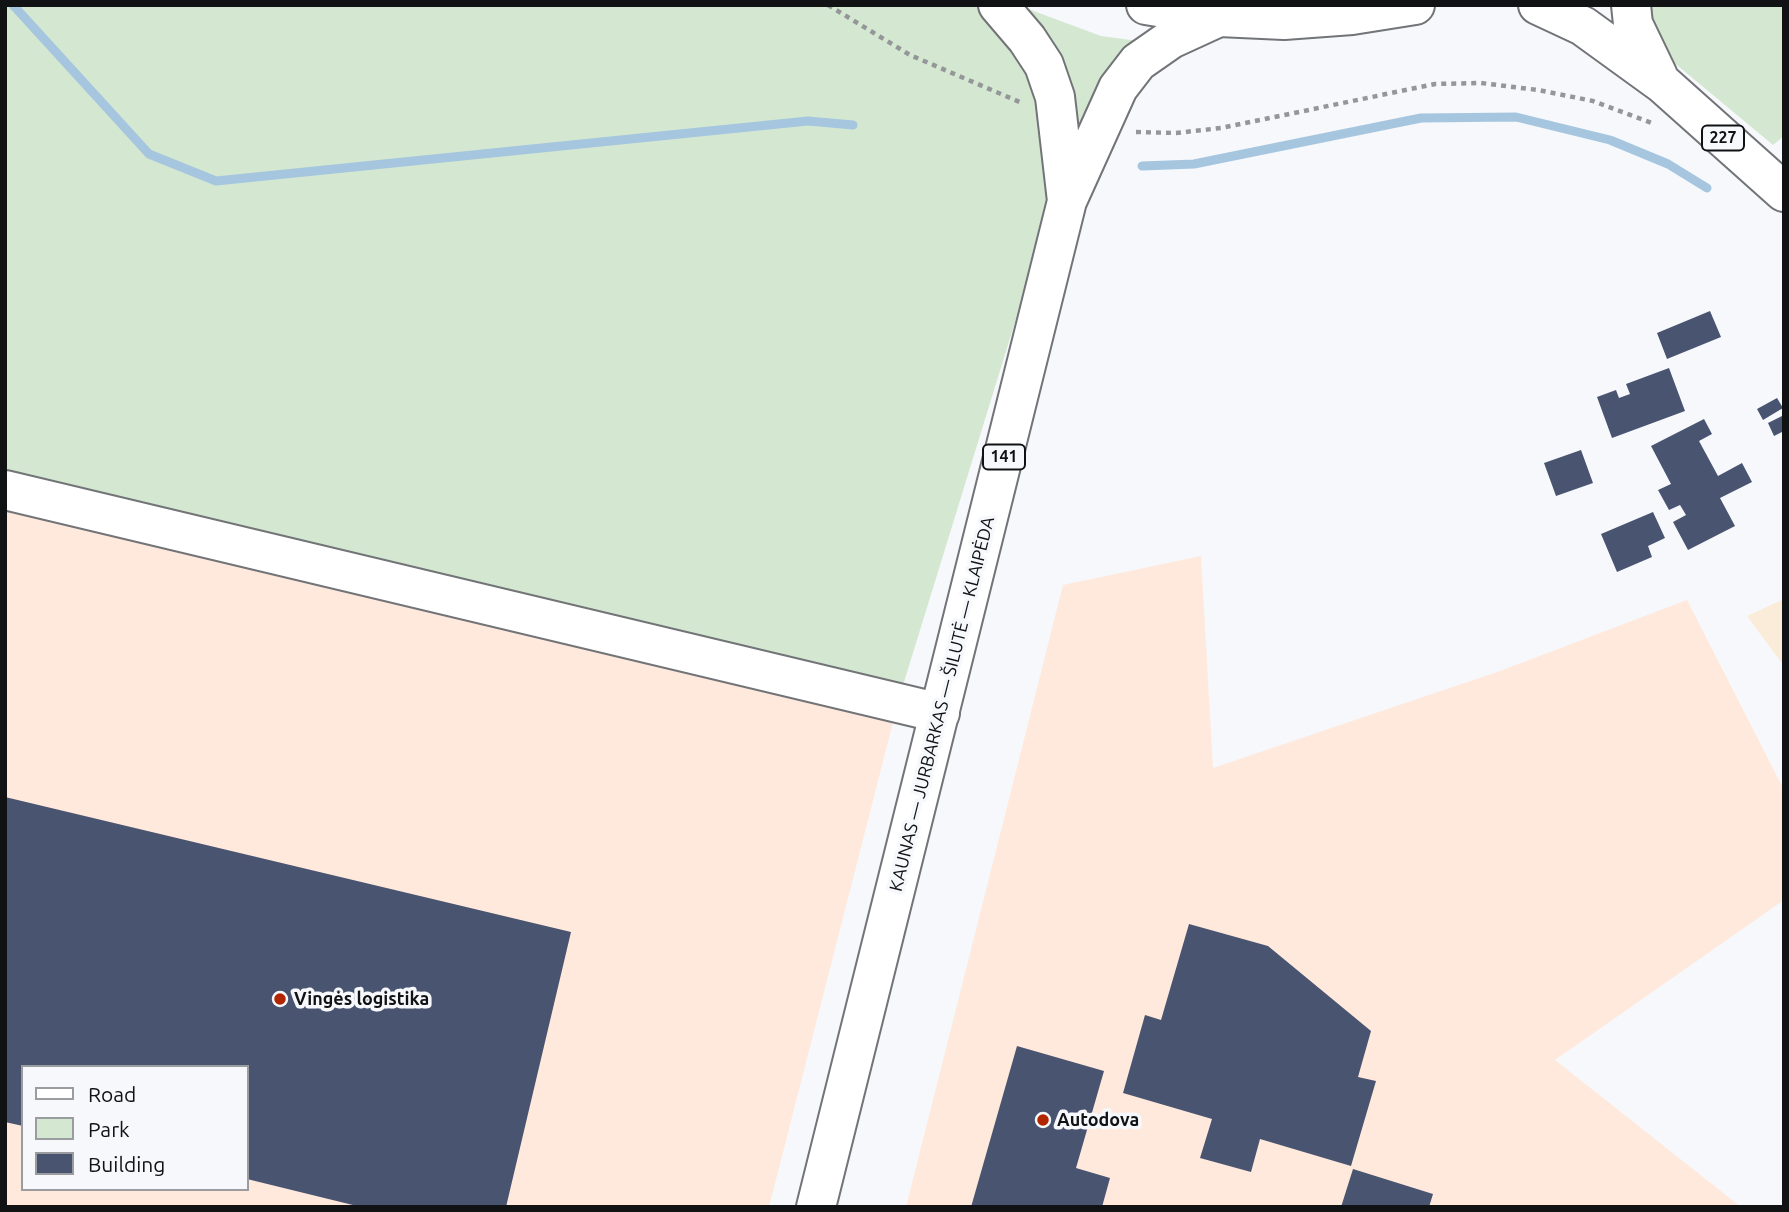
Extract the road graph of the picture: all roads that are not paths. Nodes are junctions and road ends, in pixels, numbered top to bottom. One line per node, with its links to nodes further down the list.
1 (998, 5): 9 (main road, 141)
2 (1146, 5): 6 (main road)
3 (1415, 5): 6 (main road)
4 (1538, 5): 7 (main road, 227)
5 (1631, 5): 7 (main road, 227)
6 (1219, 17): 9 (main road, 141)
7 (1663, 84): 8 (main road, 227)
8 (1784, 192)
9 (1067, 201): 11 (main road, KAUNAS — JURBARKAS — ŠILUTĖ — KLAIPĖDA / 141)
10 (5, 490): 11 (main road)
11 (940, 713): 12 (main road, KAUNAS — JURBARKAS — ŠILUTĖ — KLAIPĖDA / 141)
12 (816, 1207)

